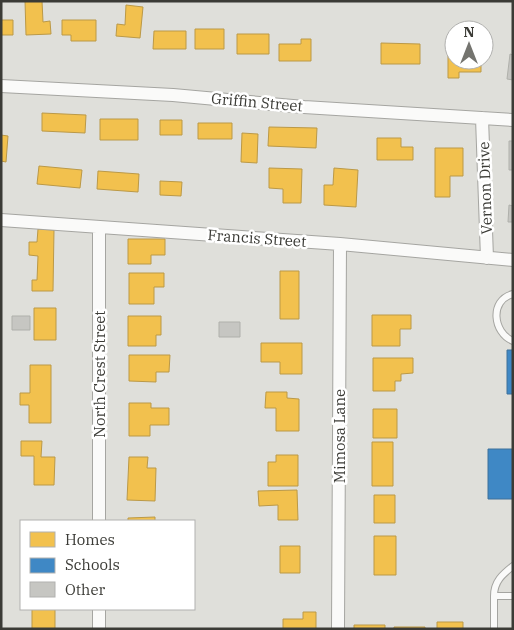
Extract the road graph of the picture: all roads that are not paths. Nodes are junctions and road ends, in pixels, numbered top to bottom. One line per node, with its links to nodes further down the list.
1 (1, 86): 2 (street, Griffin Street)
2 (482, 118): 3 (street, Griffin Street); 7 (street, Vernon Drive)
3 (513, 120)
4 (1, 220): 5 (street, Francis Street)
5 (99, 227): 6 (street, Francis Street); 11 (street, North Crest Street)
6 (340, 244): 7 (street, Francis Street); 17 (street, Mimosa Lane)
7 (488, 258): 8 (street, Francis Street)
8 (513, 260)
9 (513, 294): 10 (lane)
10 (513, 341)
11 (99, 520)
12 (513, 566): 13 (lane)
13 (494, 596): 14 (lane); 18 (lane)
14 (513, 596)
15 (99, 610): 16 (street)
16 (99, 629)
17 (338, 629)
18 (494, 629)

